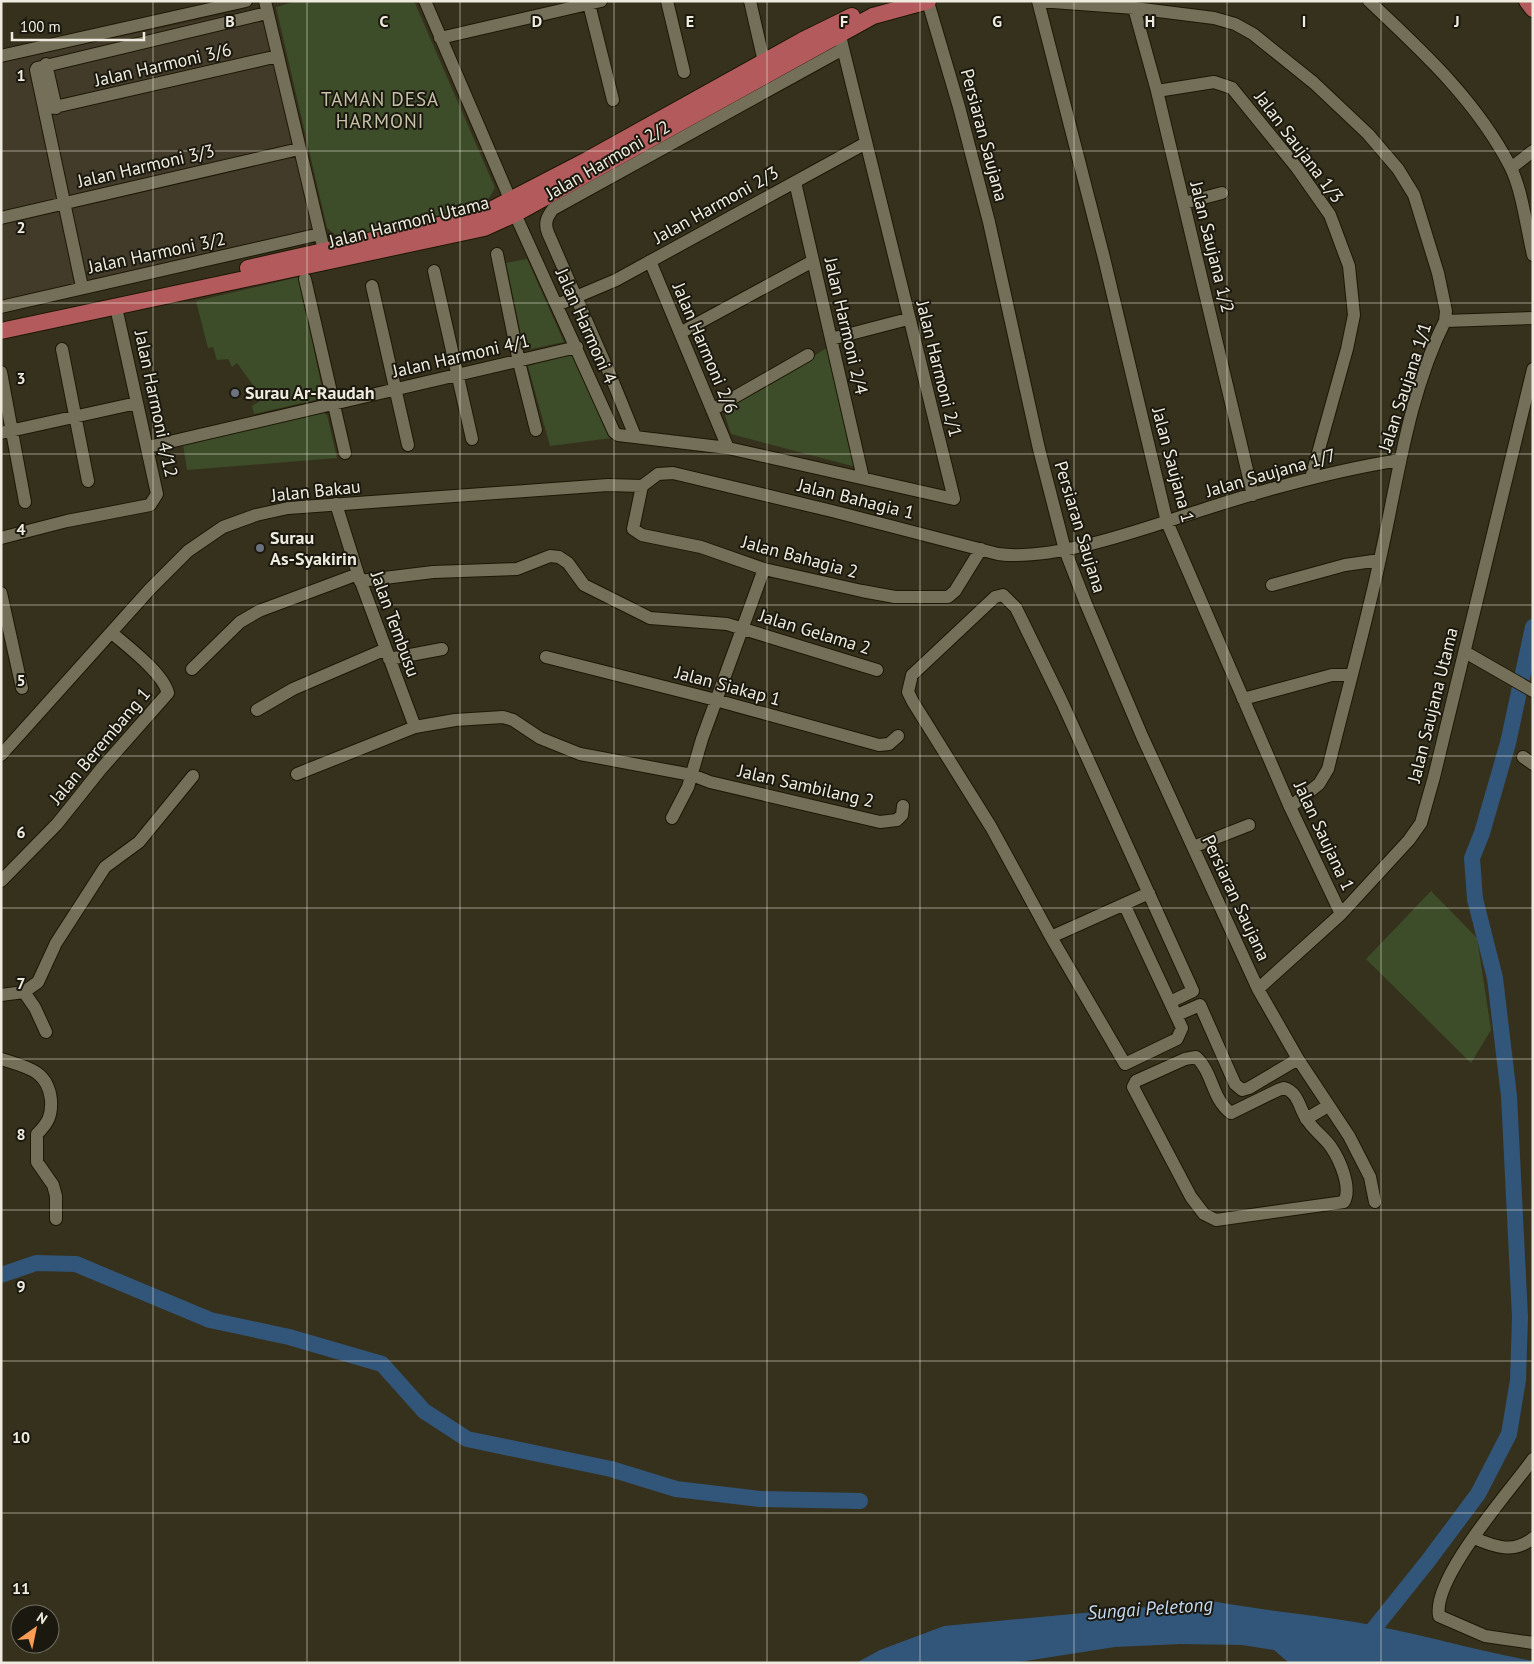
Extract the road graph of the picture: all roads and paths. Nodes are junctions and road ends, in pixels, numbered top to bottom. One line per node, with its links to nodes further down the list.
1 (246, 1): 16 (street)
2 (425, 1): 15 (street, Jalan Harmoni 4)
3 (667, 1): 19 (street)
4 (750, 1): 18 (street)
5 (889, 1): 14 (main road, Jalan Harmoni Utama)
6 (928, 1): 14 (main road, Jalan Harmoni Utama); 85 (street, Persiaran Saujana)
7 (1038, 1): 12 (street, Jalan Saujana 1/1); 82 (street, Jalan Saujana 1)
8 (1369, 1): 26 (street)
9 (1527, 1): 13 (main road)
10 (595, 2): 15 (street); 21 (street)
11 (266, 7): 17 (street); 22 (street, Jalan Harmoni 3/6)
12 (1134, 8): 20 (street, Jalan Saujana 1/2); 49 (street, Jalan Saujana 1/1)
13 (1533, 9)
14 (840, 35): 18 (main road, Jalan Harmoni Utama); 23 (street, Jalan Harmoni 2/1); 31 (main road, Jalan Harmoni Utama); 43 (street, Jalan Harmoni 2/2)
15 (440, 38): 31 (street, Jalan Harmoni 4)
16 (1, 56)
17 (278, 56): 22 (street, Jalan Harmoni 3/6); 24 (street)
18 (764, 62): 31 (main road, Jalan Harmoni Utama)
19 (684, 72)
20 (1157, 91): 29 (street, Jalan Saujana 1/2); 76 (street, Jalan Saujana 1/3)
21 (613, 100)
22 (51, 108): 30 (street)
23 (866, 143): 27 (street, Jalan Harmoni 2/3); 48 (street, Jalan Harmoni 2/1)
24 (300, 149): 30 (street, Jalan Harmoni 3/3); 33 (street)
25 (1533, 151): 26 (street)
26 (1511, 168): 35 (street)
27 (795, 182): 37 (street, Jalan Harmoni 2/3); 38 (street, Jalan Harmoni 2/4)
28 (1222, 193): 29 (street)
29 (1184, 202): 79 (street, Jalan Saujana 1/2)
30 (64, 204): 32 (street, Jalan Harmoni 3/3); 42 (street)
31 (512, 207): 36 (main road, Jalan Harmoni Utama); 46 (street, Jalan Harmoni 4)
32 (1, 218)
33 (320, 234): 36 (street); 42 (street, Jalan Harmoni 3/2)
34 (497, 254): 57 (street)
35 (1533, 255)
36 (325, 257): 45 (main road, Jalan Harmoni Utama); 50 (main road, Jalan Harmoni Utama)
37 (650, 261): 43 (street, Jalan Harmoni 2/3); 52 (street, Jalan Harmoni 2/6)
38 (813, 261): 52 (street); 53 (street, Jalan Harmoni 2/4)
39 (434, 271): 60 (street)
40 (305, 279): 62 (street)
41 (372, 286): 61 (street)
42 (82, 287): 44 (street, Jalan Harmoni 3/2)
43 (578, 298): 46 (street, Jalan Harmoni 2/3); 68 (street, Jalan Harmoni 2/2)
44 (1, 307)
45 (116, 307): 51 (main road, Jalan Harmoni Utama); 63 (street, Jalan Harmoni 4/12)
46 (558, 307): 54 (street, Jalan Harmoni 4)
47 (1533, 318): 49 (street)
48 (908, 319): 53 (street); 75 (street, Jalan Harmoni 2/1)
49 (1445, 321): 74 (street, Jalan Saujana 1/1)
50 (1, 322)
51 (1, 331)
52 (680, 333): 64 (street, Jalan Harmoni 2/6)
53 (831, 340): 75 (street, Jalan Harmoni 2/4)
54 (577, 347): 57 (street, Jalan Harmoni 4/1); 68 (street, Jalan Harmoni 4)
55 (62, 349): 65 (street)
56 (808, 355): 64 (street)
57 (519, 362): 60 (street, Jalan Harmoni 4/1); 66 (street)
58 (1533, 369): 95 (street, Jalan Saujana Utama)
59 (1, 372): 67 (street)
60 (456, 376): 61 (street, Jalan Harmoni 4/1); 69 (street)
61 (395, 389): 62 (street, Jalan Harmoni 4/1); 70 (street)
62 (334, 403): 71 (street, Jalan Harmoni 4/1); 73 (street)
63 (138, 404): 65 (street); 71 (street, Jalan Harmoni 4/12)
64 (712, 410): 72 (street, Jalan Harmoni 2/6)
65 (76, 417): 67 (street); 77 (street)
66 (536, 430)
67 (7, 431): 80 (street)
68 (635, 436): 72 (street, Jalan Harmoni 2/1)
69 (472, 439)
70 (408, 445)
71 (148, 447): 83 (street, Jalan Harmoni 4/12)
72 (728, 448): 75 (street, Jalan Harmoni 2/1)
73 (345, 453)
74 (1400, 460): 76 (street, Jalan Saujana 1/7); 86 (street, Jalan Saujana 1/1)
75 (863, 478)
76 (1311, 478): 79 (street, Jalan Saujana 1/7)
77 (88, 481)
78 (642, 486): 81 (street, Jalan Bakau); 84 (street, Jalan Bahagia 1); 87 (street, Jalan Bahagia 2)
79 (1253, 495): 82 (street, Jalan Saujana 1/7)
80 (25, 502)
81 (336, 504): 88 (street, Jalan Tembusu); 92 (street, Jalan Bakau)
82 (1167, 522): 85 (street, Jalan Saujana 1/7); 103 (street, Jalan Saujana 1)
83 (1, 538)
84 (981, 549): 85 (street, Jalan Bahagia 1); 87 (street, Jalan Bahagia 2)
85 (1065, 550): 116 (street, Persiaran Saujana)
86 (1380, 560): 89 (street); 100 (street, Jalan Saujana 1/1)
87 (764, 569): 91 (street)
88 (356, 577): 91 (street, Jalan Gelama 2); 96 (street, Jalan Tembusu); 98 (street, Jalan Gelama 2)
89 (1272, 585)
90 (1, 593): 93 (street)
91 (742, 628): 99 (street, Jalan Gelama 2); 104 (street)
92 (114, 631): 108 (street, Jalan Bakau); 117 (street, Jalan Berembang 1)
93 (5, 634): 101 (street)
94 (442, 649): 96 (street)
95 (1465, 652): 102 (street); 120 (street, Jalan Saujana Utama)
96 (384, 653): 105 (street); 106 (street, Jalan Tembusu)
97 (546, 657): 104 (street, Jalan Siakap 1)
98 (192, 669)
99 (877, 670)
100 (1351, 674): 103 (street); 112 (street, Jalan Saujana 1/1)
101 (22, 688)
102 (1529, 688)
103 (1244, 699): 112 (street, Jalan Saujana 1)
104 (716, 700): 107 (street, Jalan Siakap 1); 109 (street)
105 (257, 710)
106 (409, 729): 109 (street); 110 (street)
107 (898, 736)
108 (1, 755)
109 (684, 773): 113 (street, Jalan Sambilang 2); 114 (street)
110 (298, 774)
111 (193, 776): 123 (street)
112 (1296, 803): 120 (street, Jalan Saujana 1)
113 (903, 806)
114 (672, 818)
115 (1249, 825): 116 (street)
116 (1193, 847): 122 (street, Persiaran Saujana)
117 (1, 881)
118 (1149, 893): 119 (street); 121 (street); 125 (street)
119 (1124, 904): 121 (street); 125 (street)
120 (1338, 908): 122 (street, Jalan Saujana Utama)
121 (1051, 937): 126 (street)
122 (1258, 989): 128 (street, Persiaran Saujana)
123 (24, 992): 124 (street); 127 (street)
124 (1, 995)
125 (1170, 1002): 126 (street)
126 (1177, 1015): 128 (street)
127 (46, 1032)
128 (1298, 1059): 130 (street, Persiaran Saujana)
129 (1, 1060): 133 (street)
130 (1328, 1106): 131 (street); 132 (street, Persiaran Saujana)
131 (1306, 1119): 131 (street)
132 (1375, 1202)
133 (56, 1218)
134 (1533, 1459): 135 (street)
135 (1474, 1538): 136 (street); 137 (street)
136 (1533, 1538)
137 (1533, 1643)

